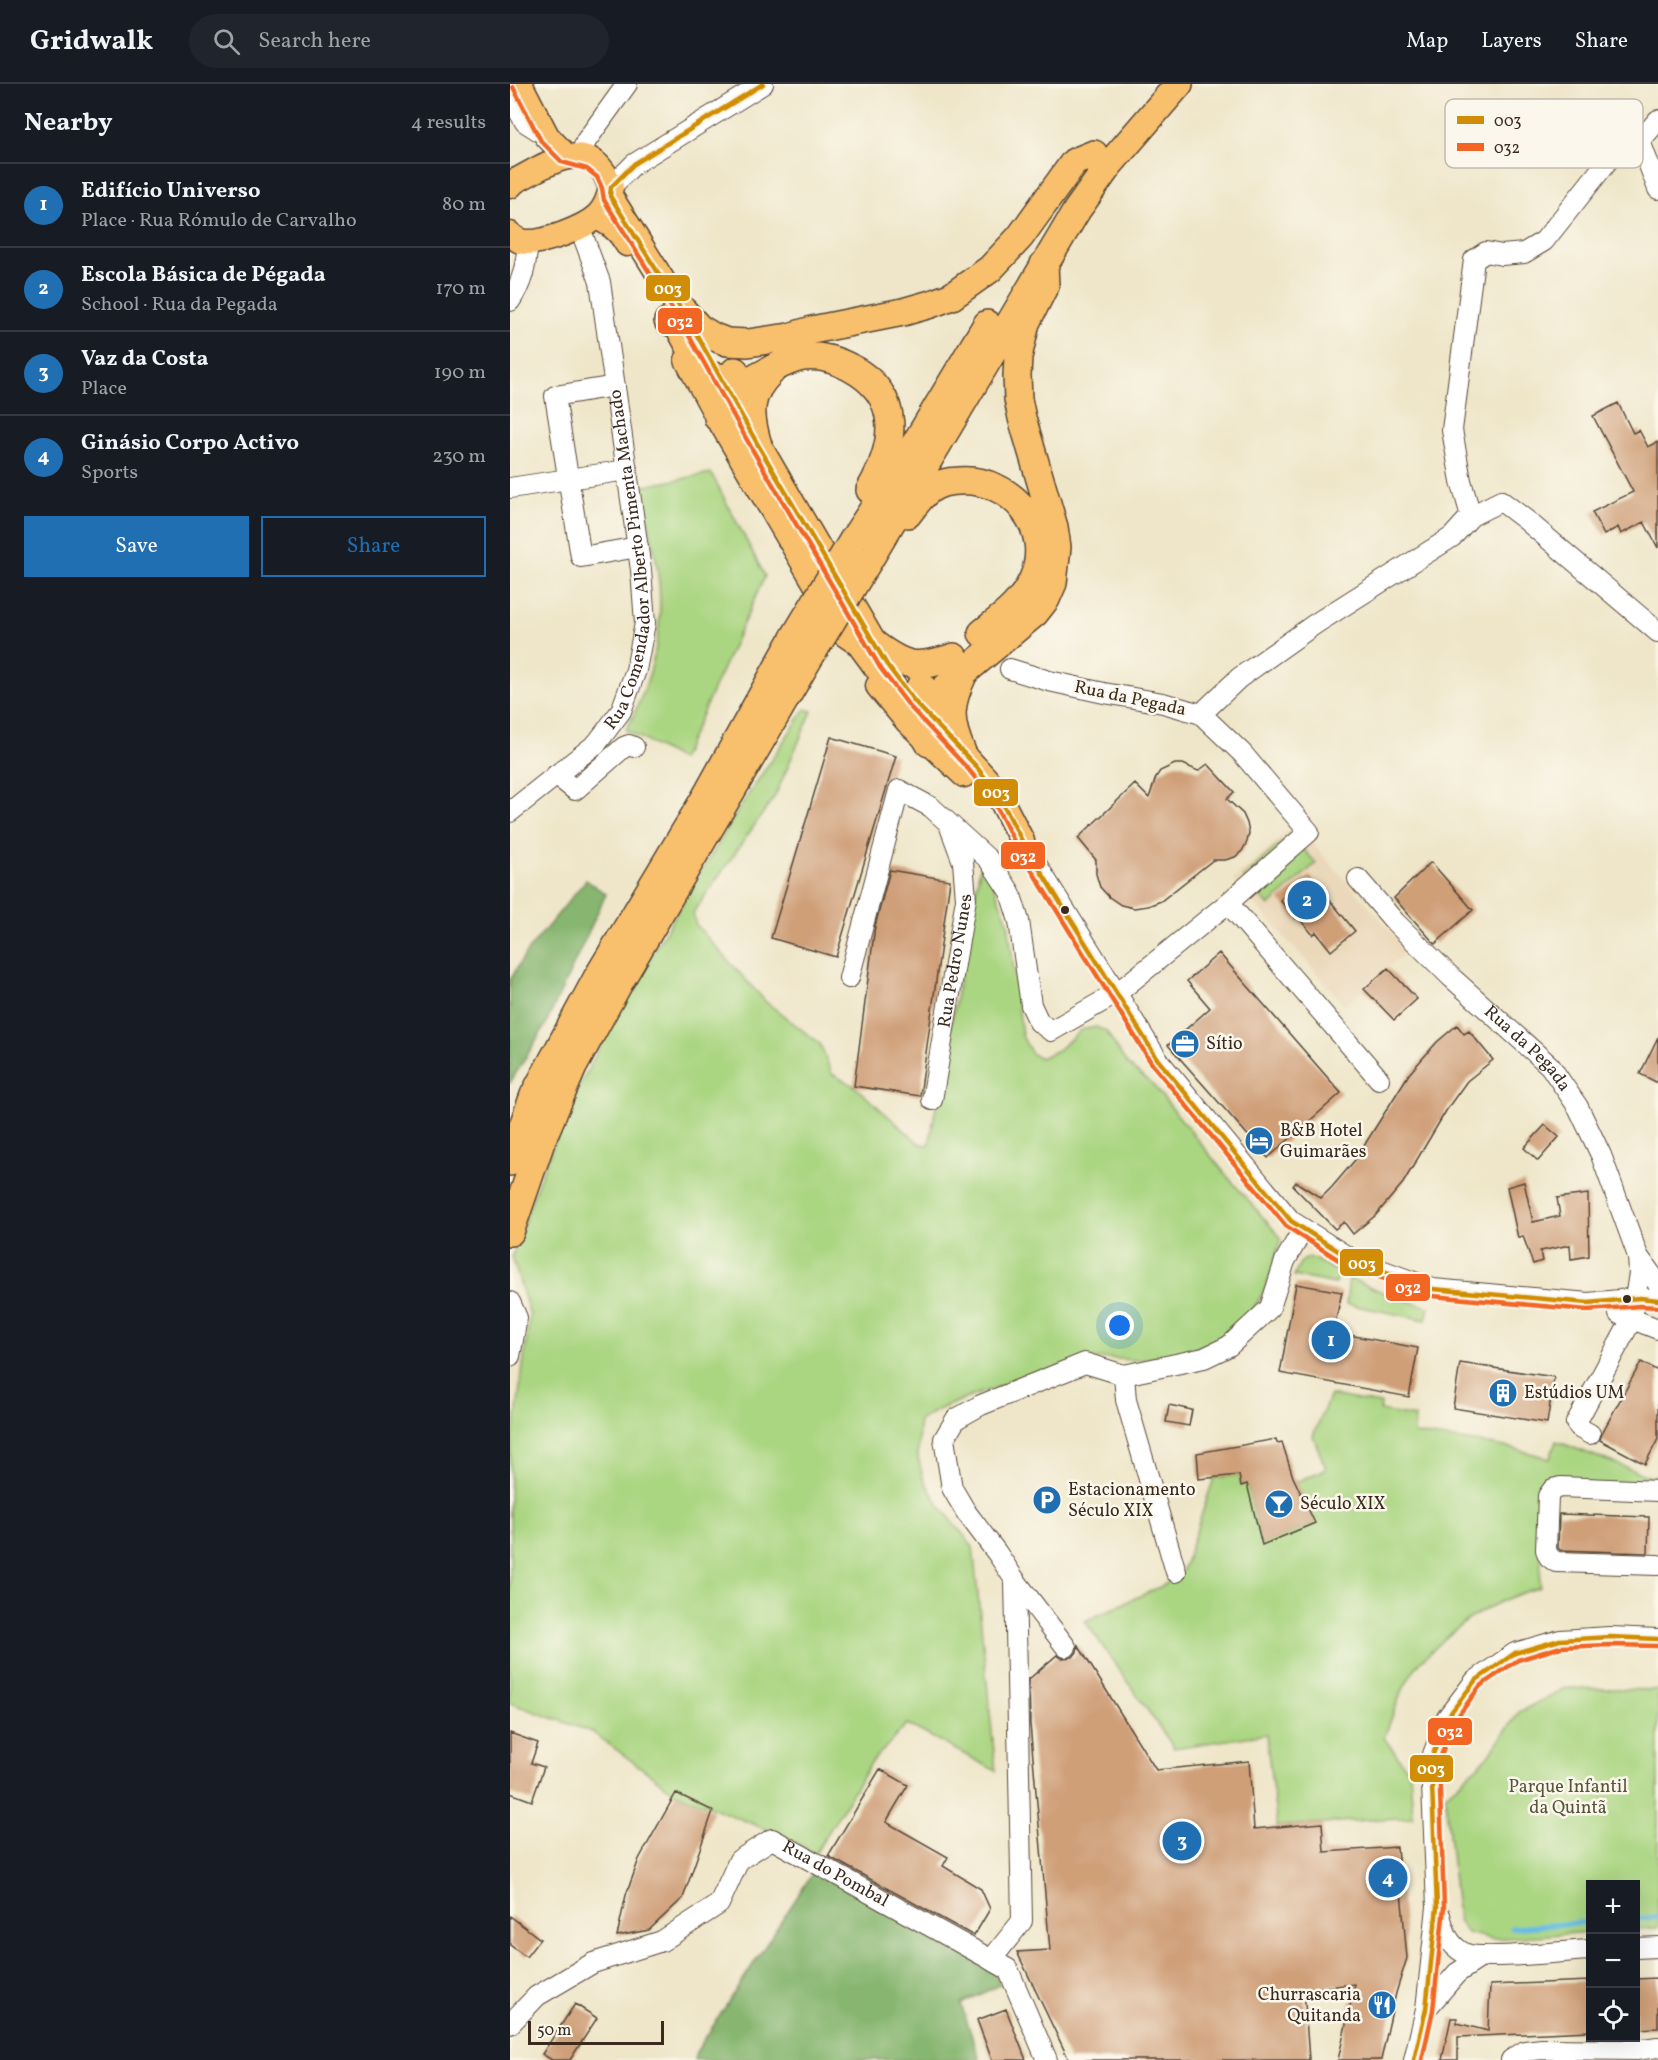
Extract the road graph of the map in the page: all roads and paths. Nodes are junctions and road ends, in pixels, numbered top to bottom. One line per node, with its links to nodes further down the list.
1 (519, 84): 8 (main road)
2 (627, 84): 12 (street)
3 (763, 84): 15 (street)
4 (1154, 84): 11 (highway)
5 (1179, 84): 19 (highway)
6 (510, 96): 8 (street)
7 (1658, 120): 9 (street)
8 (547, 136): 12 (main road); 14 (main road)
9 (1643, 138)
10 (1643, 149): 16 (street)
11 (1094, 154): 22 (highway); 33 (highway)
12 (573, 156): 14 (main road); 15 (main road)
13 (1602, 168): 31 (street)
14 (517, 180)
15 (607, 184): 17 (main road); 21 (main road)
16 (1658, 189)
17 (588, 222): 18 (main road); 21 (main road); 25 (street, Rua Comendador Alberto Pimenta Machado)
18 (519, 238): 20 (street)
19 (1044, 264): 33 (highway); 38 (highway)
20 (510, 301)
21 (673, 313): 22 (highway); 24 (highway); 26 (main road)
22 (789, 337): 24 (highway)
23 (776, 367): 24 (highway); 27 (highway); 33 (highway)
24 (723, 384): 26 (highway); 27 (main road)
25 (615, 386): 28 (street, Rua Comendador Alberto Pimenta Machado); 29 (street)
26 (718, 418): 34 (main road)
27 (758, 445): 36 (main road)
28 (627, 470): 29 (street); 32 (street, Rua Comendador Alberto Pimenta Machado)
29 (568, 479): 30 (street); 32 (street)
30 (510, 488)
31 (1471, 516): 35 (street); 41 (street)
32 (638, 547): 45 (street, Rua Comendador Alberto Pimenta Machado)
33 (861, 550): 37 (highway, bridge); 38 (highway)
34 (844, 632): 40 (highway); 42 (main road)
35 (1658, 632)
36 (874, 644): 38 (highway); 40 (main road)
37 (803, 646): 55 (highway); 57 (highway)
38 (959, 664): 40 (highway); 44 (highway)
39 (1010, 669): 41 (street, Rua da Pegada)
40 (915, 702): 42 (highway); 44 (main road)
41 (1201, 714): 50 (street, Rua da Pegada)
42 (929, 743): 48 (main road)
43 (634, 747): 45 (street)
44 (962, 752): 48 (main road)
45 (556, 775): 46 (street, Rua Comendador Alberto Pimenta Machado)
46 (510, 812)
47 (948, 822): 51 (street); 52 (street); 54 (street, Rua Pedro Nunes)
48 (1022, 841): 52 (street)
49 (1358, 879): 58 (street, Rua da Pegada)
50 (1228, 903): 52 (street); 53 (street)
51 (849, 978)
52 (1117, 993): 56 (street)
53 (1379, 1079)
54 (932, 1100)
55 (510, 1162)
56 (1303, 1229): 63 (street); 67 (street)
57 (510, 1232)
58 (1638, 1256): 59 (street); 60 (street)
59 (1658, 1284)
60 (1636, 1292): 61 (street); 63 (street); 64 (street)
61 (1658, 1300)
62 (510, 1302): 66 (street)
63 (1588, 1303): 64 (street)
64 (1632, 1318): 65 (street); 68 (street)
65 (1658, 1329)
66 (510, 1356)
67 (1124, 1375): 71 (street); 72 (street)
68 (1590, 1434)
69 (1658, 1491): 70 (street)
70 (1658, 1565)
71 (1176, 1572)
72 (1015, 1580): 74 (street); 80 (street)
73 (1658, 1639): 75 (street)
74 (1066, 1647)
75 (1437, 1907): 79 (street); 81 (street)
76 (1658, 1947): 77 (street)
77 (1640, 1948)
78 (1586, 1950): 79 (street)
79 (1483, 1956): 81 (street)
80 (991, 1960): 82 (street, Rua do Pombal); 84 (street, Rua do Pombal)
81 (1426, 2009): 85 (street)
82 (510, 2024)
83 (1658, 2048): 86 (street)
84 (1047, 2060)
85 (1414, 2060)
86 (1511, 2060)

